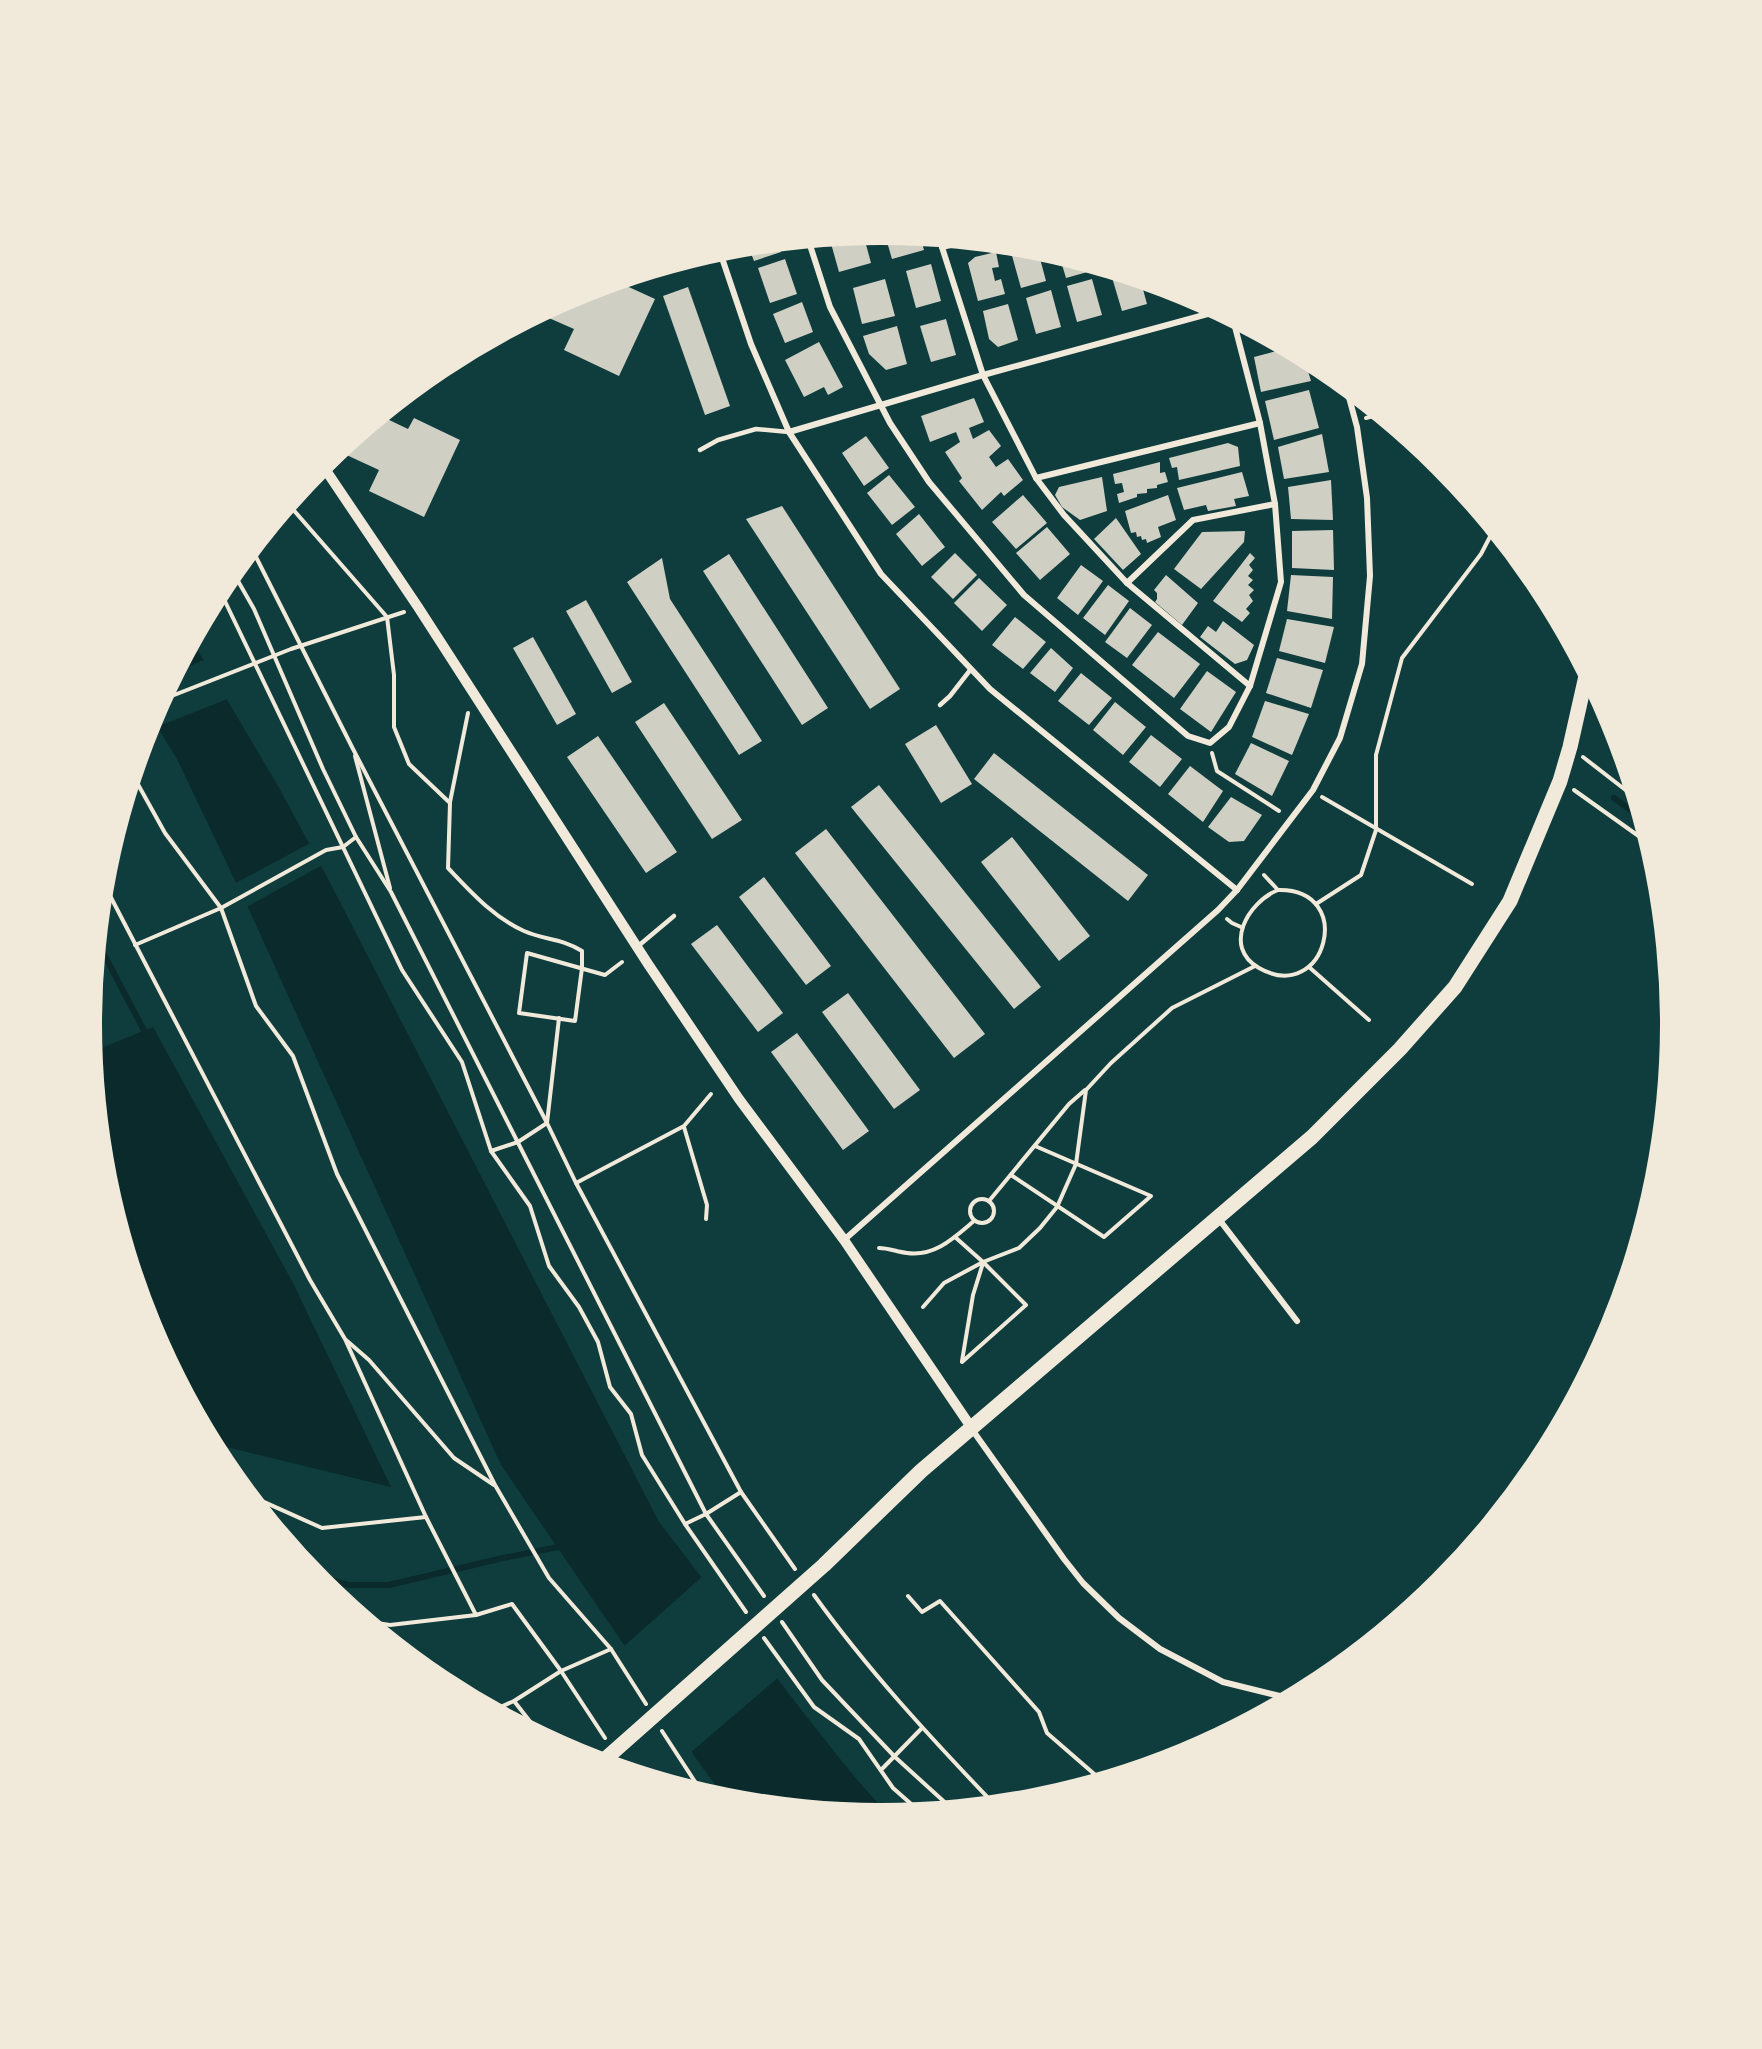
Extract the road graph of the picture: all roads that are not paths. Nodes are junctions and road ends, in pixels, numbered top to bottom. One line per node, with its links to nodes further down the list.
1 (942, 248): 6 (street)
2 (811, 249): 8 (street)
3 (723, 261): 10 (street)
4 (1202, 315): 6 (street)
5 (1236, 332): 9 (street)
6 (983, 375): 8 (street); 13 (street)
7 (1350, 403): 20 (street)
8 (883, 406): 10 (street); 17 (street)
9 (1260, 423): 13 (street); 14 (street)
10 (789, 432): 11 (lane); 16 (street)
11 (700, 450)
12 (329, 475): 22 (street)
13 (1036, 478): 15 (street)
14 (1275, 504): 15 (street); 17 (street)
15 (1127, 583): 17 (street)
16 (971, 669): 19 (lane); 20 (street)
17 (1250, 686)
18 (1583, 687): 23 (main road)
19 (940, 705)
20 (1237, 890): 24 (street)
21 (674, 916): 22 (lane)
22 (637, 947): 24 (street)
23 (1217, 1217): 25 (street); 26 (main road)
24 (844, 1240): 26 (street)
25 (1297, 1320)
26 (971, 1427): 27 (street); 28 (main road)
27 (1276, 1695)
28 (611, 1754)

